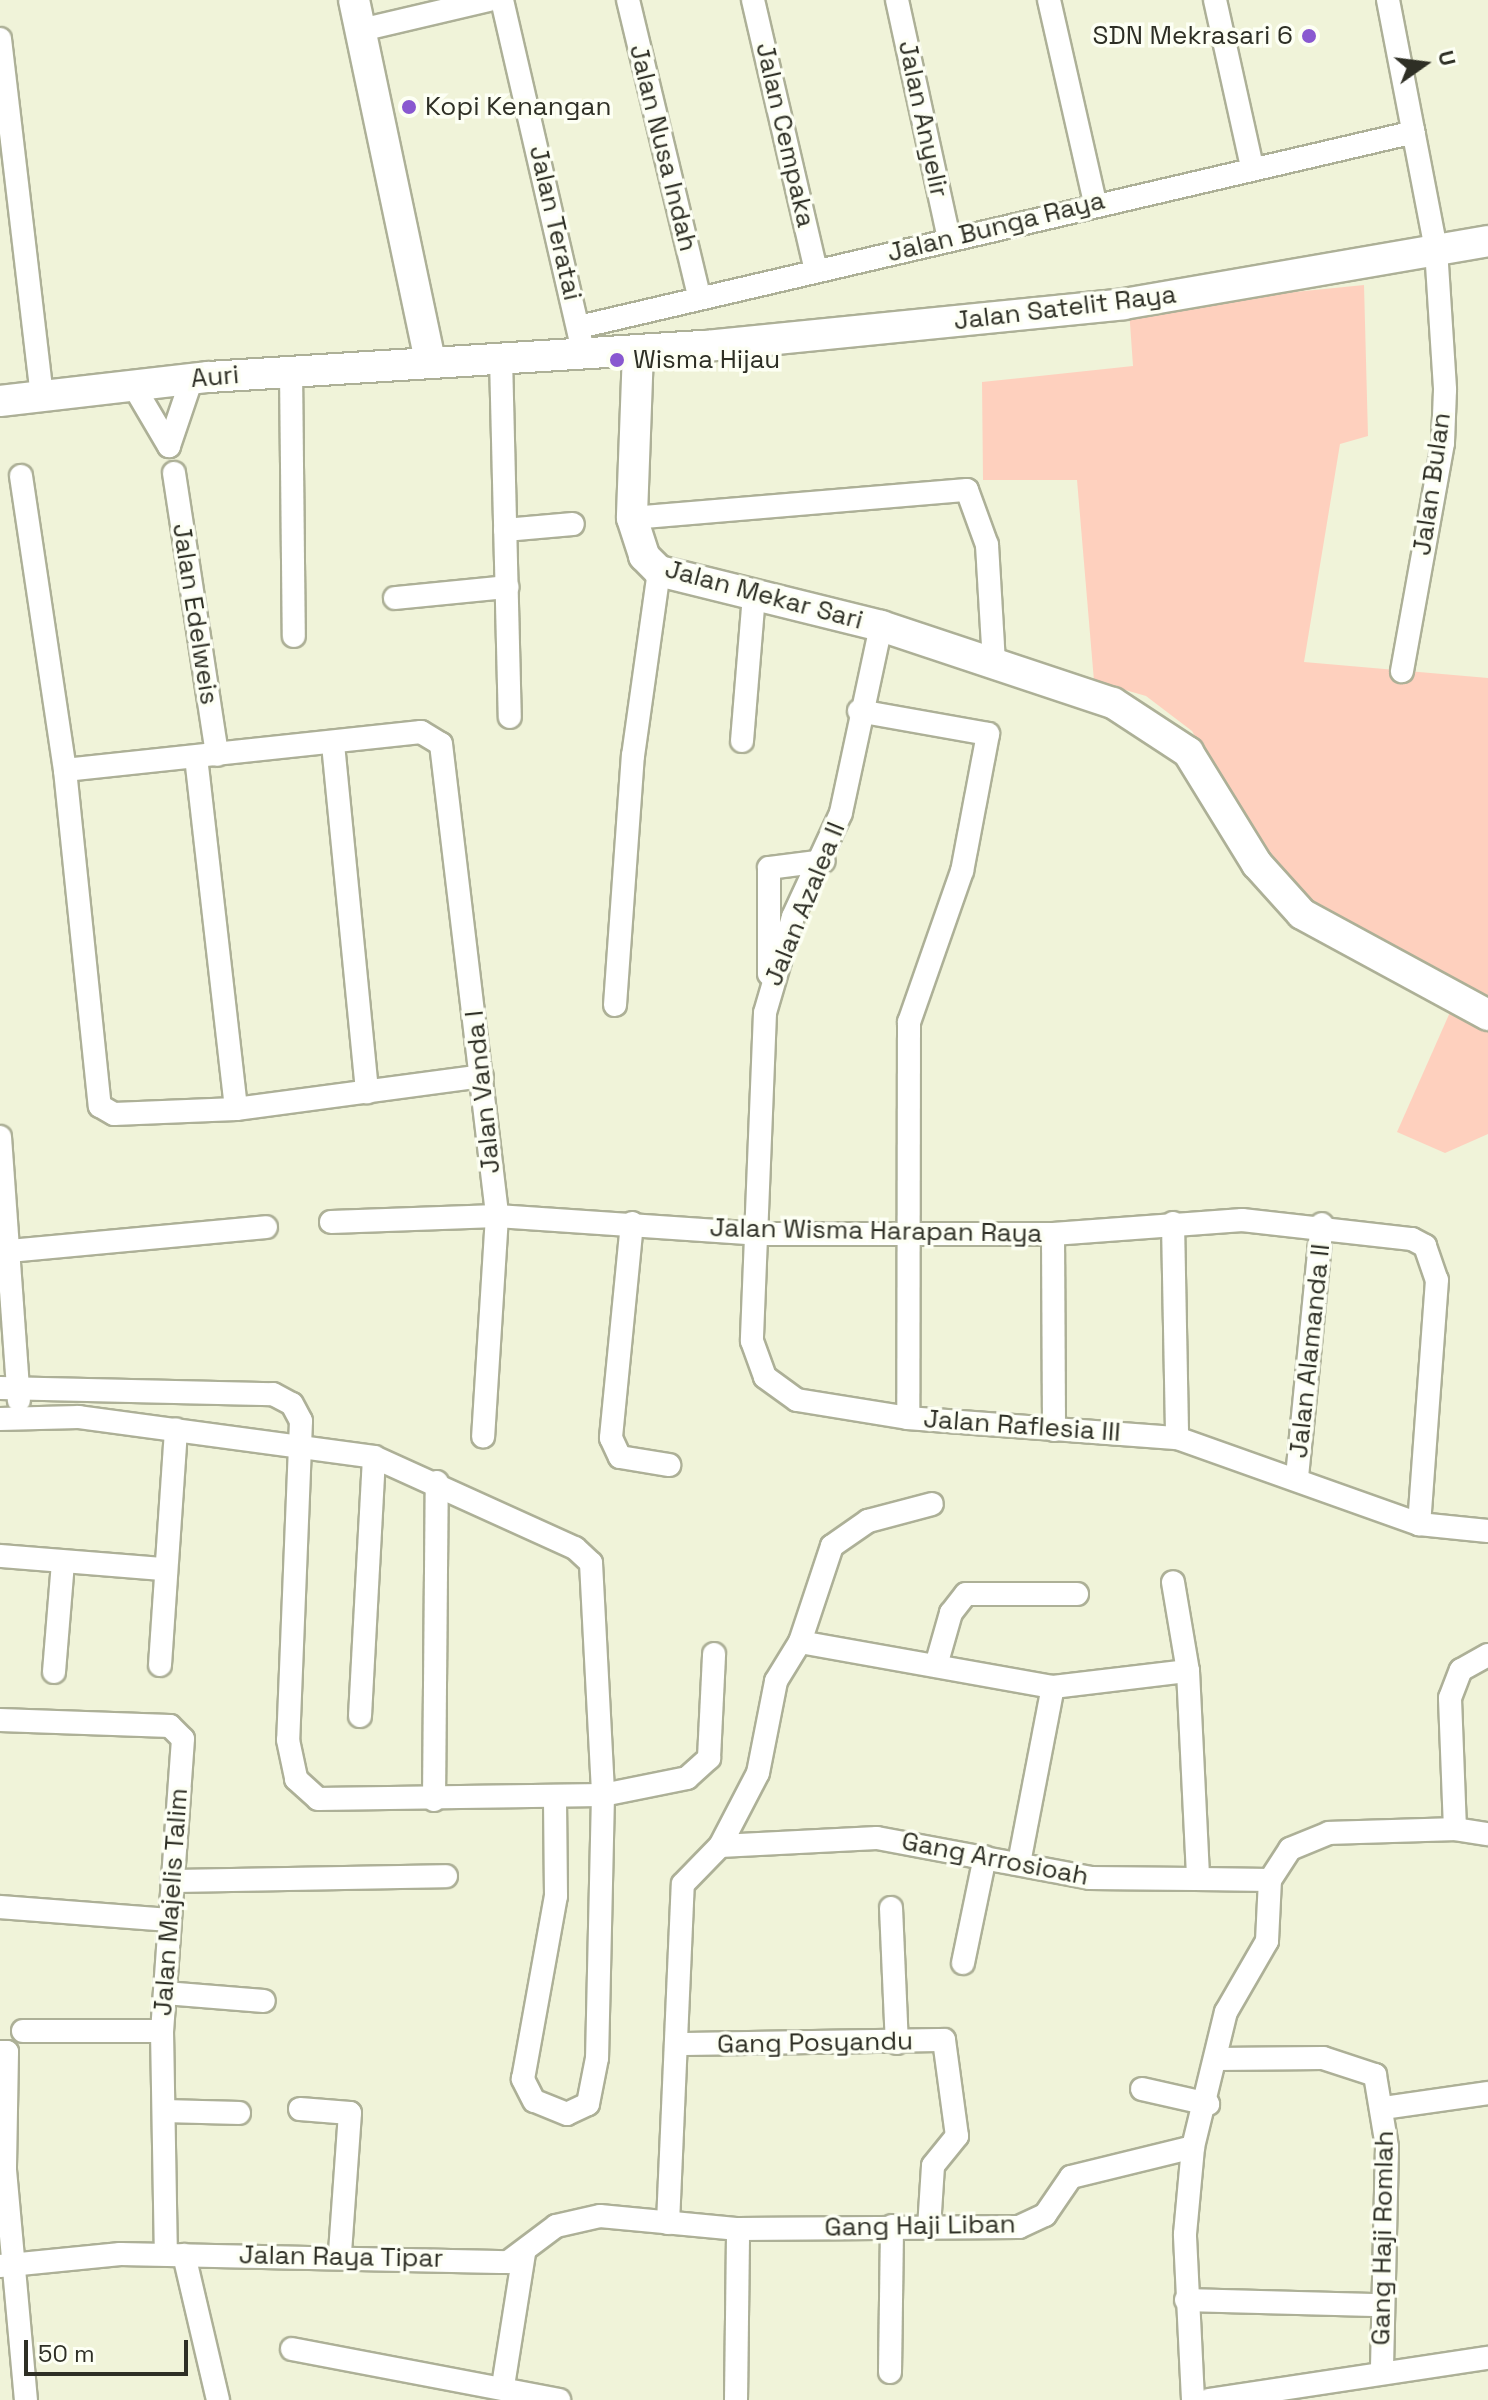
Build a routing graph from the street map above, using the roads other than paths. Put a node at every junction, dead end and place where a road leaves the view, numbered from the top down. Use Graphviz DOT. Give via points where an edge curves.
graph roads {
  1 [pos="354,0"];
  2 [pos="489,0"];
  3 [pos="502,0"];
  4 [pos="628,0"];
  5 [pos="753,0"];
  6 [pos="897,0"];
  7 [pos="1049,0"];
  8 [pos="1215,0"];
  9 [pos="1388,0"];
  10 [pos="361,30"];
  11 [pos="0,39"];
  12 [pos="1414,132"];
  13 [pos="1252,167"];
  14 [pos="1095,202"];
  15 [pos="949,239"];
  16 [pos="1488,241"];
  17 [pos="1436,249"];
  18 [pos="816,270"];
  19 [pos="699,296"];
  20 [pos="581,340"];
  21 [pos="638,351"];
  22 [pos="501,358"];
  23 [pos="430,362"];
  24 [pos="291,370"];
  25 [pos="192,378"];
  26 [pos="133,385"];
  27 [pos="42,396"];
  28 [pos="0,401"];
  29 [pos="174,473"];
  30 [pos="21,476"];
  31 [pos="632,518"];
  32 [pos="573,524"];
  33 [pos="505,530"];
  34 [pos="659,571"];
  35 [pos="507,587"];
  36 [pos="754,595"];
  37 [pos="395,598"];
  38 [pos="881,626"];
  39 [pos="294,636"];
  40 [pos="994,663"];
  41 [pos="1402,671"];
  42 [pos="859,711"];
  43 [pos="510,717"];
  44 [pos="742,741"];
  45 [pos="333,744"];
  46 [pos="207,756"];
  47 [pos="65,770"];
  48 [pos="824,861"];
  49 [pos="769,988"];
  50 [pos="615,1005"];
  51 [pos="1488,1015"];
  52 [pos="482,1076"];
  53 [pos="367,1092"];
  54 [pos="236,1109"];
  55 [pos="0,1137"];
  56 [pos="497,1216"];
  57 [pos="331,1222"];
  58 [pos="632,1223"];
  59 [pos="1173,1223"];
  60 [pos="1322,1224"];
  61 [pos="266,1227"];
  62 [pos="909,1233"];
  63 [pos="761,1234"];
  64 [pos="1053,1234"];
  65 [pos="9,1251"];
  66 [pos="9,1388"];
  67 [pos="9,1418"];
  68 [pos="908,1418"];
  69 [pos="176,1430"];
  70 [pos="1054,1430"];
  71 [pos="483,1437"];
  72 [pos="1177,1438"];
  73 [pos="299,1446"];
  74 [pos="374,1457"];
  75 [pos="669,1465"];
  76 [pos="1297,1477"];
  77 [pos="437,1482"];
  78 [pos="932,1504"];
  79 [pos="1419,1524"];
  80 [pos="1488,1531"];
  81 [pos="0,1556"];
  82 [pos="63,1562"];
  83 [pos="163,1569"];
  84 [pos="1173,1582"];
  85 [pos="1077,1594"];
  86 [pos="800,1642"];
  87 [pos="714,1654"];
  88 [pos="1488,1655"];
  89 [pos="937,1662"];
  90 [pos="160,1665"];
  91 [pos="1188,1671"];
  92 [pos="54,1672"];
  93 [pos="1053,1687"];
  94 [pos="360,1716"];
  95 [pos="0,1720"];
  96 [pos="603,1795"];
  97 [pos="555,1796"];
  98 [pos="434,1800"];
  99 [pos="1455,1829"];
  100 [pos="1488,1834"];
  101 [pos="720,1846"];
  102 [pos="985,1857"];
  103 [pos="1019,1863"];
  104 [pos="1198,1874"];
  105 [pos="446,1876"];
  106 [pos="1270,1880"];
  107 [pos="172,1881"];
  108 [pos="0,1907"];
  109 [pos="891,1908"];
  110 [pos="168,1920"];
  111 [pos="963,1963"];
  112 [pos="165,1993"];
  113 [pos="264,2001"];
  114 [pos="23,2031"];
  115 [pos="162,2031"];
  116 [pos="897,2043"];
  117 [pos="680,2044"];
  118 [pos="0,2052"];
  119 [pos="1216,2059"];
  120 [pos="1142,2089"];
  121 [pos="1487,2100"];
  122 [pos="1208,2104"];
  123 [pos="1383,2108"];
  124 [pos="300,2109"];
  125 [pos="165,2111"];
  126 [pos="239,2113"];
  127 [pos="1193,2147"];
  128 [pos="668,2223"];
  129 [pos="892,2226"];
  130 [pos="929,2228"];
  131 [pos="738,2229"];
  132 [pos="524,2253"];
  133 [pos="175,2254"];
  134 [pos="340,2254"];
  135 [pos="7,2265"];
  136 [pos="1186,2300"];
  137 [pos="1381,2305"];
  138 [pos="292,2349"];
  139 [pos="1488,2358"];
  140 [pos="890,2372"];
  141 [pos="1382,2372"];
  142 [pos="503,2386"];
  143 [pos="26,2400"];
  144 [pos="218,2400"];
  145 [pos="559,2400"];
  146 [pos="736,2400"];
  147 [pos="1193,2400"];
  148 [pos="1209,2400"];
  1 -- 10 [label="street"];
  2 -- 10 [label="street"];
  3 -- 20 [label="street, Jalan Teratai"];
  4 -- 19 [label="street, Jalan Nusa Indah"];
  5 -- 18 [label="street, Jalan Cempaka"];
  6 -- 15 [label="street, Jalan Anyelir"];
  7 -- 14 [label="street"];
  8 -- 13 [label="street"];
  9 -- 12 [label="street, Jalan Bulan"];
  10 -- 23 [label="street"];
  11 -- 27 [label="street"];
  12 -- 13 [label="street, Jalan Bunga Raya"];
  12 -- 17 [label="street, Jalan Bulan"];
  13 -- 14 [label="street, Jalan Bunga Raya"];
  14 -- 15 [label="street, Jalan Bunga Raya"];
  15 -- 18 [label="street, Jalan Bunga Raya"];
  16 -- 17 [label="street, Jalan Satelit Raya"];
  17 -- 21 [label="street, Jalan Satelit Raya" via="1124,304"];
  17 -- 41 [label="street, Jalan Bulan" via="1443,443"];
  18 -- 19 [label="street, Jalan Bunga Raya"];
  19 -- 20 [label="street, Jalan Bunga Raya"];
  20 -- 21 [label="street"];
  20 -- 22 [label="street"];
  21 -- 31 [label="street, Jalan Mekar Sari"];
  22 -- 23 [label="street"];
  22 -- 33 [label="street"];
  23 -- 24 [label="street, Auri"];
  24 -- 25 [label="street, Auri"];
  24 -- 39 [label="street"];
  25 -- 26 [label="street, Auri"];
  25 -- 26 [label="street" via="169,446"];
  26 -- 27 [label="street, Auri"];
  27 -- 28 [label="street, Auri"];
  29 -- 46 [label="street, Jalan Edelweis"];
  30 -- 47 [label="street"];
  31 -- 34 [label="street, Jalan Mekar Sari" via="644,556"];
  31 -- 40 [label="street" via="967,490 987,545"];
  32 -- 33 [label="street"];
  33 -- 35 [label="street"];
  34 -- 36 [label="street, Jalan Mekar Sari"];
  34 -- 50 [label="street" via="633,756"];
  35 -- 37 [label="street"];
  35 -- 43 [label="street"];
  36 -- 38 [label="street, Jalan Mekar Sari"];
  36 -- 44 [label="street"];
  38 -- 40 [label="street, Jalan Mekar Sari"];
  38 -- 42 [label="street, Jalan Azalea II"];
  40 -- 51 [label="street, Jalan Mekar Sari" via="1113,703 1174,739 1211,783 1257,864 1302,914"];
  42 -- 48 [label="street, Jalan Azalea II" via="841,813"];
  42 -- 62 [label="street" via="988,734 962,871 909,1022"];
  45 -- 46 [label="street"];
  45 -- 52 [label="street, Jalan Vanda I" via="427,732 443,749"];
  45 -- 53 [label="street"];
  46 -- 47 [label="street"];
  46 -- 54 [label="street, Jalan Edelweis"];
  47 -- 54 [label="street" via="100,1106 114,1114"];
  48 -- 49 [label="street, Jalan Azalea II" via="793,917"];
  48 -- 49 [label="street" via="769,868"];
  49 -- 63 [label="street, Jalan Azalea II"];
  52 -- 53 [label="street"];
  52 -- 56 [label="street, Jalan Vanda I"];
  53 -- 54 [label="street"];
  55 -- 65 [label="street"];
  56 -- 57 [label="street, Jalan Wisma Harapan Raya"];
  56 -- 58 [label="street, Jalan Wisma Harapan Raya"];
  56 -- 71 [label="street, Jalan Vanda I"];
  58 -- 63 [label="street, Jalan Wisma Harapan Raya"];
  58 -- 75 [label="street" via="611,1438 620,1457"];
  59 -- 60 [label="street, Jalan Wisma Harapan Raya"];
  59 -- 64 [label="street, Jalan Wisma Harapan Raya"];
  59 -- 72 [label="street"];
  60 -- 76 [label="street, Jalan Alamanda II"];
  60 -- 79 [label="street, Jalan Wisma Harapan Raya" via="1420,1242 1437,1280"];
  61 -- 65 [label="street"];
  62 -- 63 [label="street, Jalan Wisma Harapan Raya"];
  62 -- 64 [label="street, Jalan Wisma Harapan Raya"];
  62 -- 68 [label="street"];
  63 -- 68 [label="street, Jalan Raflesia III" via="752,1341 765,1377 797,1400"];
  64 -- 70 [label="street"];
  65 -- 66 [label="street"];
  66 -- 67 [label="street"];
  66 -- 73 [label="street" via="273,1394 297,1410"];
  67 -- 69 [label="street"];
  68 -- 70 [label="street, Jalan Raflesia III"];
  69 -- 73 [label="street"];
  69 -- 83 [label="street"];
  70 -- 72 [label="street, Jalan Raflesia III"];
  72 -- 76 [label="street, Jalan Raflesia III"];
  73 -- 74 [label="street"];
  73 -- 98 [label="street" via="287,1701 296,1779 318,1799"];
  74 -- 77 [label="street"];
  74 -- 94 [label="street"];
  76 -- 79 [label="street, Jalan Raflesia III"];
  77 -- 96 [label="street" via="575,1548 591,1563"];
  77 -- 98 [label="street"];
  78 -- 86 [label="street" via="868,1521 832,1546"];
  79 -- 80 [label="street, Jalan Raflesia III"];
  81 -- 82 [label="street"];
  82 -- 83 [label="street"];
  82 -- 92 [label="street"];
  83 -- 90 [label="street"];
  84 -- 91 [label="street"];
  85 -- 89 [label="street" via="966,1594 951,1613"];
  86 -- 89 [label="street"];
  86 -- 101 [label="street" via="776,1681 758,1773"];
  87 -- 96 [label="street" via="709,1758 701,1771"];
  88 -- 99 [label="street" via="1461,1670 1450,1698"];
  89 -- 93 [label="street"];
  91 -- 93 [label="street"];
  91 -- 104 [label="street"];
  93 -- 103 [label="street"];
  95 -- 107 [label="street, Jalan Majelis Talim" via="177,1730 183,1744"];
  96 -- 97 [label="street"];
  96 -- 97 [label="street" via="596,2079 588,2104 567,2114 534,2101 523,2079 556,1896"];
  97 -- 98 [label="street"];
  99 -- 100 [label="street"];
  99 -- 106 [label="street" via="1329,1833 1290,1849"];
  101 -- 102 [label="street, Gang Arrosioah" via="877,1838"];
  101 -- 117 [label="street" via="690,1873 679,1897"];
  102 -- 103 [label="street, Gang Arrosioah"];
  102 -- 111 [label="street"];
  103 -- 104 [label="street, Gang Arrosioah" via="1090,1878"];
  104 -- 106 [label="street, Gang Arrosioah"];
  105 -- 107 [label="street"];
  106 -- 119 [label="street" via="1267,1941 1226,2012"];
  107 -- 110 [label="street, Jalan Majelis Talim"];
  108 -- 110 [label="street"];
  109 -- 116 [label="street"];
  110 -- 112 [label="street, Jalan Majelis Talim"];
  112 -- 113 [label="street"];
  112 -- 115 [label="street, Jalan Majelis Talim"];
  114 -- 115 [label="street"];
  115 -- 125 [label="street, Jalan Majelis Talim"];
  116 -- 117 [label="street, Gang Posyandu"];
  116 -- 130 [label="street, Gang Posyandu" via="944,2040 946,2051 957,2136 933,2166"];
  117 -- 128 [label="street"];
  118 -- 135 [label="street" via="7,2052"];
  119 -- 122 [label="street"];
  119 -- 123 [label="street, Gang Haji Romlah" via="1323,2058 1360,2066 1375,2075"];
  120 -- 122 [label="street"];
  121 -- 123 [label="street"];
  122 -- 127 [label="street"];
  123 -- 137 [label="street, Gang Haji Romlah"];
  124 -- 134 [label="street" via="350,2113"];
  125 -- 126 [label="street"];
  125 -- 133 [label="street, Jalan Majelis Talim"];
  127 -- 130 [label="street, Gang Haji Liban" via="1071,2177 1034,2223"];
  127 -- 136 [label="street"];
  128 -- 131 [label="street, Gang Haji Liban"];
  128 -- 132 [label="street, Jalan Raya Tipar" via="581,2217 556,2226"];
  129 -- 130 [label="street, Gang Haji Liban"];
  129 -- 131 [label="street, Gang Haji Liban"];
  129 -- 140 [label="street"];
  131 -- 146 [label="street"];
  132 -- 134 [label="street, Jalan Raya Tipar" via="501,2262"];
  132 -- 142 [label="street"];
  133 -- 134 [label="street, Jalan Raya Tipar"];
  133 -- 135 [label="street, Jalan Raya Tipar"];
  133 -- 144 [label="street, Jalan Majelis Talim"];
  135 -- 143 [label="street"];
  136 -- 137 [label="street"];
  136 -- 147 [label="street"];
  137 -- 141 [label="street, Gang Haji Romlah"];
  138 -- 142 [label="street"];
  139 -- 141 [label="street"];
  141 -- 148 [label="street"];
  142 -- 145 [label="street"];
}
